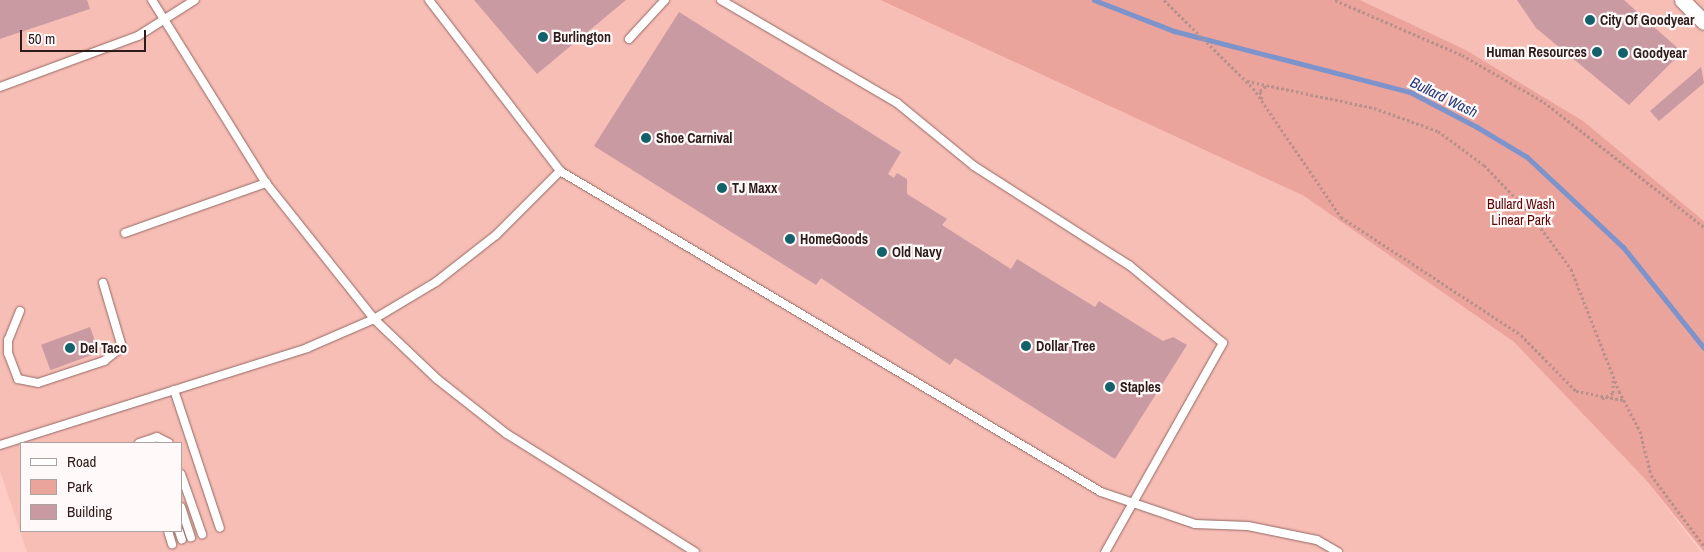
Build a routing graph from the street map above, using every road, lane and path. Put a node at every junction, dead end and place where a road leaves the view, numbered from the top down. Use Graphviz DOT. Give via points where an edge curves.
graph roads {
  1 [pos="152,0"];
  2 [pos="195,0"];
  3 [pos="429,0"];
  4 [pos="665,0"];
  5 [pos="720,0"];
  6 [pos="1164,0"];
  7 [pos="1335,0"];
  8 [pos="1682,0"];
  9 [pos="1703,20"];
  10 [pos="167,21"];
  11 [pos="629,39"];
  12 [pos="1247,81"];
  13 [pos="1266,85"];
  14 [pos="0,87"];
  15 [pos="1262,102"];
  16 [pos="560,171"];
  17 [pos="266,183"];
  18 [pos="1704,227"];
  19 [pos="125,232"];
  20 [pos="103,284"];
  21 [pos="20,311"];
  22 [pos="374,320"];
  23 [pos="1613,375"];
  24 [pos="174,390"];
  25 [pos="1601,399"];
  26 [pos="1624,400"];
  27 [pos="0,445"];
  28 [pos="182,477"];
  29 [pos="1132,506"];
  30 [pos="182,510"];
  31 [pos="220,528"];
  32 [pos="168,532"];
  33 [pos="179,532"];
  34 [pos="202,534"];
  35 [pos="191,537"];
  36 [pos="182,540"];
  37 [pos="172,544"];
  38 [pos="1704,546"];
  39 [pos="695,552"];
  40 [pos="1105,552"];
  41 [pos="1338,552"];
  1 -- 10 [label="lane"];
  2 -- 10 [label="lane"];
  3 -- 16 [label="lane"];
  4 -- 11 [label="lane"];
  5 -- 29 [label="lane" via="897,103 974,166 1129,265 1223,343"];
  6 -- 12 [label="path"];
  7 -- 18 [label="path" via="1454,51 1544,102"];
  8 -- 9 [label="street"];
  10 -- 14 [label="lane" via="98,54"];
  10 -- 17 [label="lane"];
  12 -- 13 [label="path"];
  12 -- 15 [label="path"];
  13 -- 15 [label="path" via="1260,91"];
  13 -- 23 [label="path" via="1374,108 1438,131 1484,165 1530,212 1571,269"];
  15 -- 25 [label="path" via="1341,217 1521,335 1576,391"];
  16 -- 22 [label="lane" via="496,234 436,282"];
  16 -- 29 [label="lane" via="1101,492"];
  17 -- 19 [label="lane"];
  17 -- 22 [label="lane"];
  20 -- 21 [label="lane" via="122,347 104,361 38,383 18,379 8,353 8,340"];
  22 -- 24 [label="lane" via="307,348"];
  22 -- 39 [label="lane" via="437,379 507,434"];
  23 -- 25 [label="path" via="1613,393"];
  23 -- 26 [label="path"];
  24 -- 27 [label="lane"];
  24 -- 31 [label="lane"];
  25 -- 26 [label="path"];
  26 -- 38 [label="path" via="1640,432 1651,475"];
  28 -- 34 [label="lane"];
  29 -- 40 [label="lane"];
  29 -- 41 [label="lane" via="1195,524 1248,526 1317,540"];
  30 -- 35 [label="lane"];
  32 -- 37 [label="lane"];
  33 -- 36 [label="lane"];
}
